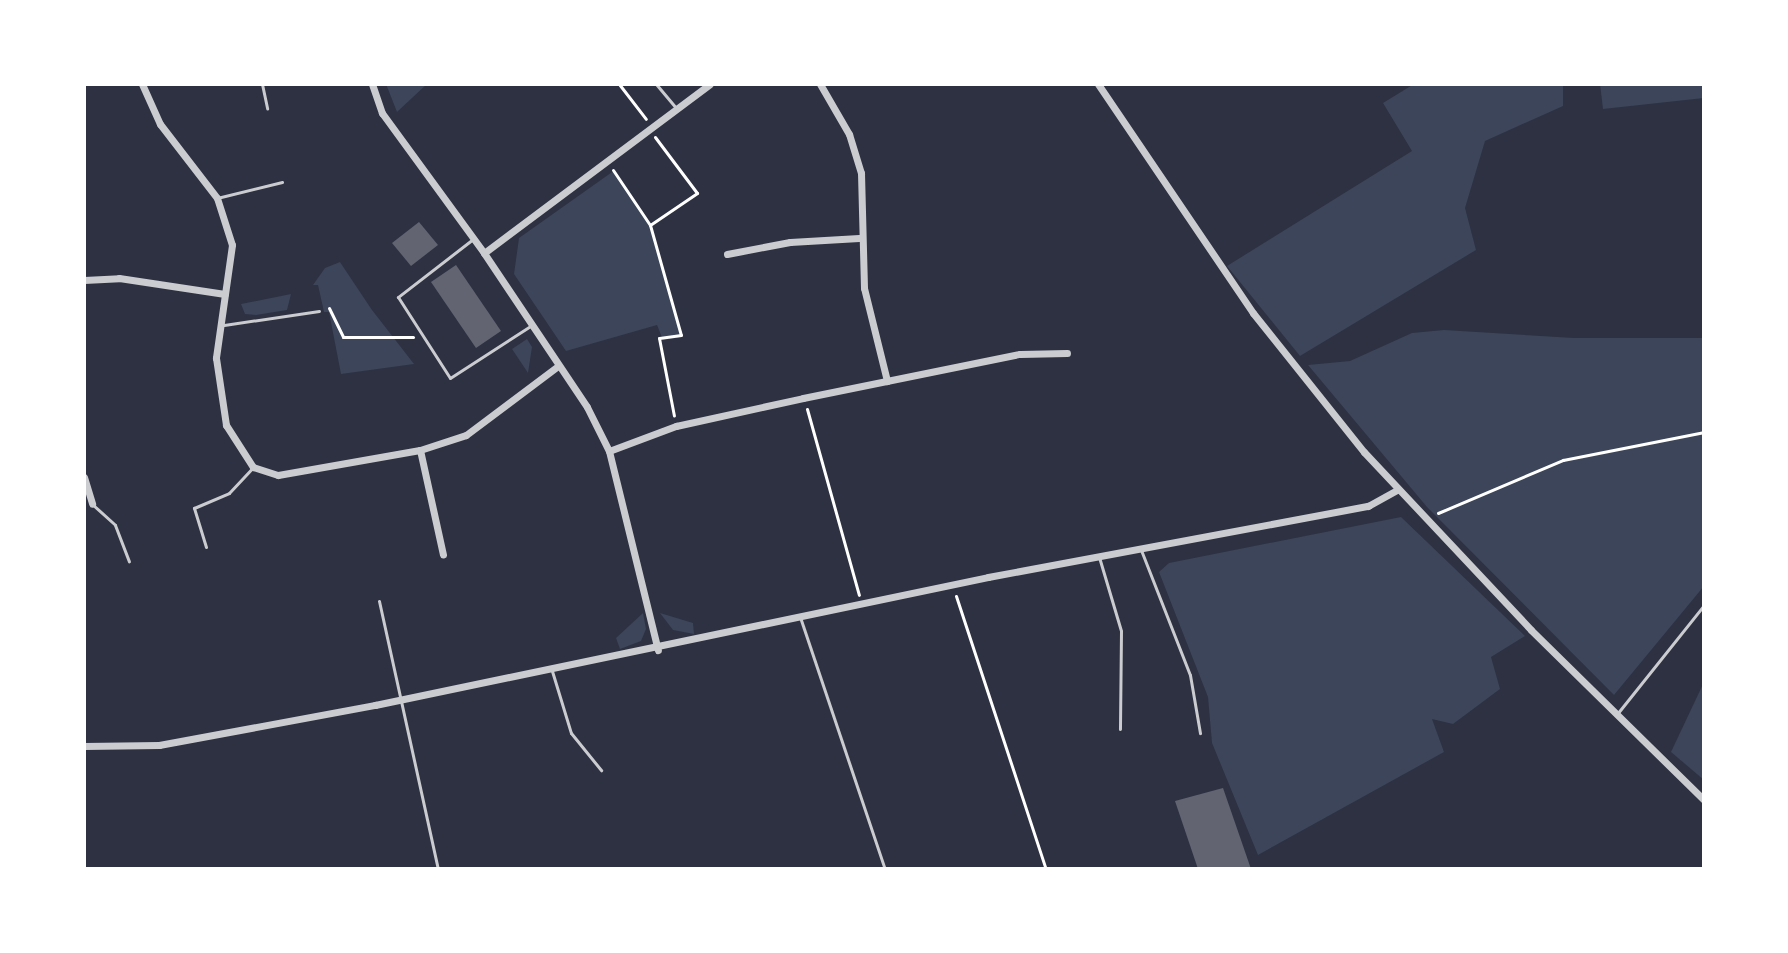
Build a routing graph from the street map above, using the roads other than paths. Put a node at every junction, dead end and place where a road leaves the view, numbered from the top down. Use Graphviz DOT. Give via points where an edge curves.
graph roads {
  1 [pos="142,84"];
  2 [pos="262,84"];
  3 [pos="372,84"];
  4 [pos="656,84"];
  5 [pos="710,84"];
  6 [pos="820,84"];
  7 [pos="1098,84"];
  8 [pos="267,108"];
  9 [pos="677,110"];
  10 [pos="282,182"];
  11 [pos="217,198"];
  12 [pos="474,238"];
  13 [pos="859,238"];
  14 [pos="484,253"];
  15 [pos="727,254"];
  16 [pos="84,280"];
  17 [pos="225,294"];
  18 [pos="319,311"];
  19 [pos="220,325"];
  20 [pos="532,325"];
  21 [pos="1067,353"];
  22 [pos="558,366"];
  23 [pos="887,381"];
  24 [pos="420,450"];
  25 [pos="609,451"];
  26 [pos="253,467"];
  27 [pos="84,477"];
  28 [pos="1397,490"];
  29 [pos="92,504"];
  30 [pos="206,547"];
  31 [pos="1141,550"];
  32 [pos="443,555"];
  33 [pos="1099,557"];
  34 [pos="129,561"];
  35 [pos="379,601"];
  36 [pos="1704,605"];
  37 [pos="800,617"];
  38 [pos="658,650"];
  39 [pos="552,671"];
  40 [pos="403,700"];
  41 [pos="1617,714"];
  42 [pos="1120,729"];
  43 [pos="1200,733"];
  44 [pos="84,746"];
  45 [pos="601,770"];
  46 [pos="1704,800"];
  47 [pos="438,869"];
  48 [pos="885,869"];
  1 -- 11 [label="street" via="160,124"];
  2 -- 8 [label="lane"];
  3 -- 12 [label="street" via="382,113"];
  4 -- 9 [label="lane"];
  5 -- 9 [label="street"];
  6 -- 13 [label="street" via="849,134 861,173"];
  7 -- 28 [label="street" via="1253,313"];
  9 -- 14 [label="street"];
  10 -- 11 [label="lane"];
  11 -- 17 [label="street" via="232,245"];
  12 -- 14 [label="street"];
  12 -- 20 [label="lane" via="398,297 450,378"];
  13 -- 15 [label="street" via="790,242"];
  13 -- 23 [label="street" via="864,288"];
  14 -- 20 [label="street"];
  16 -- 17 [label="street" via="119,278"];
  17 -- 19 [label="street"];
  18 -- 19 [label="lane"];
  19 -- 26 [label="street" via="216,358 226,425"];
  20 -- 22 [label="street"];
  21 -- 23 [label="street" via="1020,354"];
  22 -- 24 [label="street" via="466,435"];
  22 -- 25 [label="street"];
  23 -- 25 [label="street" via="676,426"];
  24 -- 26 [label="street" via="278,475"];
  24 -- 32 [label="street"];
  25 -- 38 [label="street"];
  26 -- 30 [label="lane" via="229,493 194,508"];
  27 -- 29 [label="street"];
  28 -- 31 [label="street" via="1368,506"];
  28 -- 41 [label="street"];
  29 -- 34 [label="lane" via="115,525"];
  31 -- 33 [label="street"];
  31 -- 43 [label="lane" via="1190,675"];
  33 -- 37 [label="street"];
  33 -- 42 [label="lane" via="1121,631"];
  35 -- 40 [label="lane"];
  36 -- 41 [label="lane"];
  37 -- 38 [label="street"];
  37 -- 48 [label="lane"];
  38 -- 39 [label="street"];
  39 -- 40 [label="street"];
  39 -- 45 [label="lane" via="571,733"];
  40 -- 44 [label="street" via="159,745"];
  40 -- 47 [label="lane"];
  41 -- 46 [label="street"];
}
